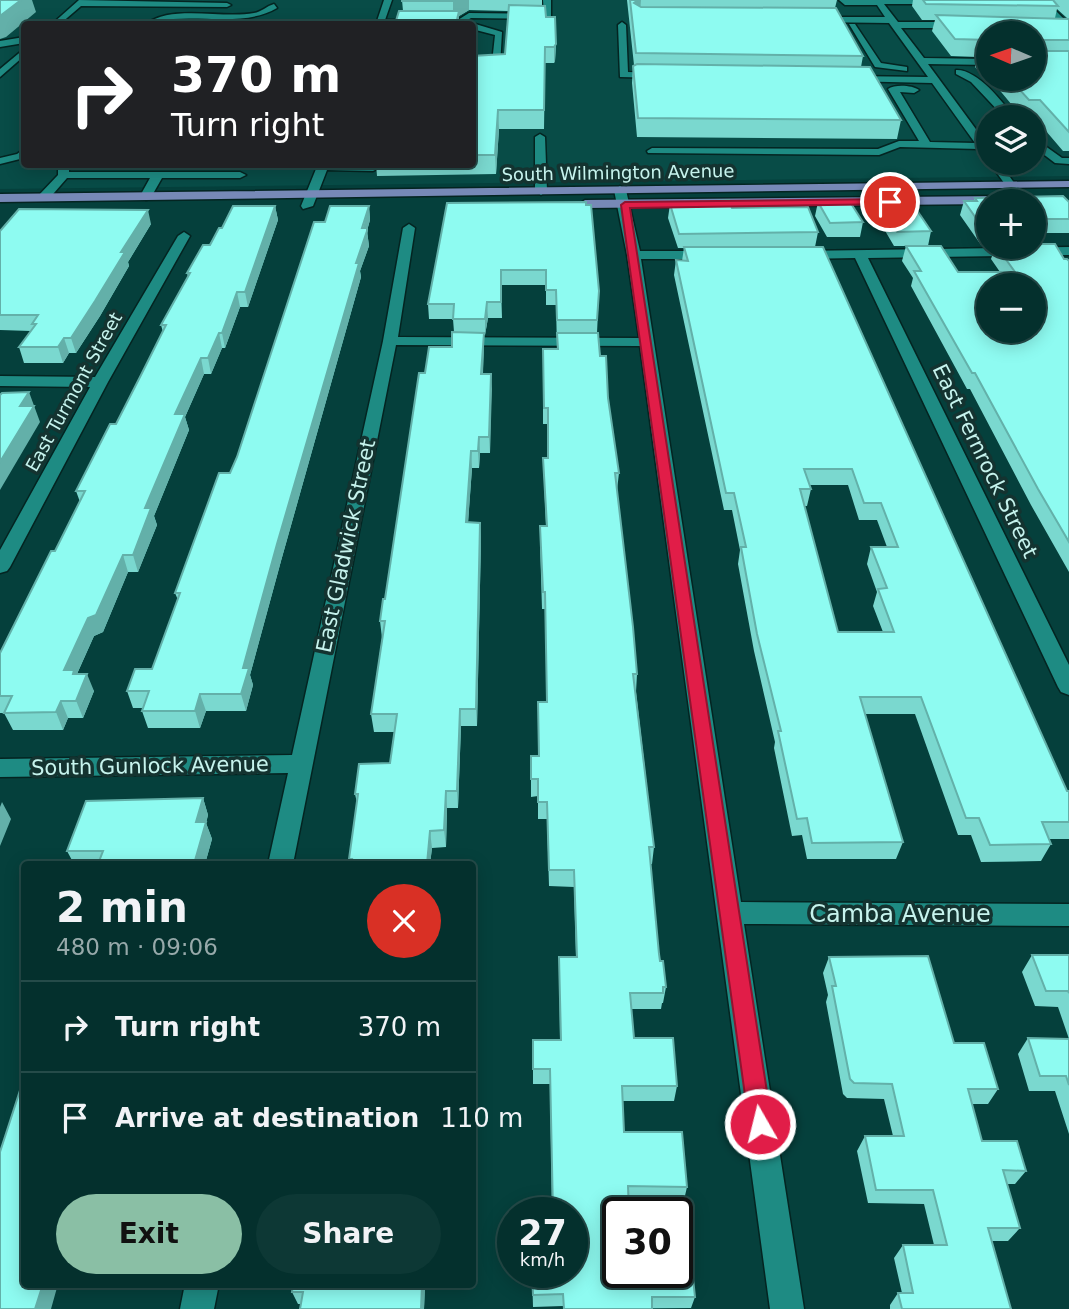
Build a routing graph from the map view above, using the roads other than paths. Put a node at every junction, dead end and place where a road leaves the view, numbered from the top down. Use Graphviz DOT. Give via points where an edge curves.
graph roads {
  1 [pos="388,0"];
  2 [pos="547,0"];
  3 [pos="844,0"];
  4 [pos="1041,0"];
  5 [pos="82,2"];
  6 [pos="956,2"];
  7 [pos="276,3"];
  8 [pos="233,4"];
  9 [pos="251,6"];
  10 [pos="830,12"];
  11 [pos="888,15"];
  12 [pos="811,20"];
  13 [pos="60,21"];
  14 [pos="159,21"];
  15 [pos="382,21"];
  16 [pos="463,21"];
  17 [pos="622,25"];
  18 [pos="971,25"];
  19 [pos="1049,26"];
  20 [pos="476,27"];
  21 [pos="1068,28"];
  22 [pos="21,40"];
  23 [pos="0,44"];
  24 [pos="21,56"];
  25 [pos="976,64"];
  26 [pos="476,67"];
  27 [pos="959,67"];
  28 [pos="896,69"];
  29 [pos="928,71"];
  30 [pos="0,74"];
  31 [pos="12,75"];
  32 [pos="677,76"];
  33 [pos="838,79"];
  34 [pos="882,79"];
  35 [pos="941,90"];
  36 [pos="998,105"];
  37 [pos="540,137"];
  38 [pos="976,139"];
  39 [pos="926,145"];
  40 [pos="976,150"];
  41 [pos="652,151"];
  42 [pos="1046,151"];
  43 [pos="21,156"];
  44 [pos="0,161"];
  45 [pos="1069,161"];
  46 [pos="322,168"];
  47 [pos="64,170"];
  48 [pos="158,175"];
  49 [pos="240,175"];
  50 [pos="1003,175"];
  51 [pos="1010,184"];
  52 [pos="1069,184"];
  53 [pos="1016,189"];
  54 [pos="541,191"];
  55 [pos="312,194"];
  56 [pos="146,196"];
  57 [pos="0,198"];
  58 [pos="43,198"];
  59 [pos="623,198"];
  60 [pos="976,200"];
  61 [pos="557,204"];
  62 [pos="571,204"];
  63 [pos="307,206"];
  64 [pos="0,211"];
  65 [pos="409,228"];
  66 [pos="184,236"];
  67 [pos="1069,251"];
  68 [pos="634,254"];
  69 [pos="727,255"];
  70 [pos="793,255"];
  71 [pos="859,255"];
  72 [pos="390,341"];
  73 [pos="647,342"];
  74 [pos="0,381"];
  75 [pos="100,382"];
  76 [pos="9,536"];
  77 [pos="0,567"];
  78 [pos="1069,687"];
  79 [pos="300,764"];
  80 [pos="0,768"];
  81 [pos="282,861"];
  82 [pos="730,913"];
  83 [pos="1069,915"];
  84 [pos="201,1288"];
  85 [pos="197,1309"];
  86 [pos="787,1309"];
  1 -- 15 [label="street"];
  2 -- 16 [label="street" via="548,17 470,11"];
  3 -- 11 [label="street"];
  4 -- 21 [label="street"];
  5 -- 8 [label="street"];
  5 -- 13 [label="street"];
  6 -- 11 [label="street"];
  7 -- 9 [label="street"];
  7 -- 14 [label="street" via="259,15"];
  10 -- 11 [label="street"];
  11 -- 12 [label="street"];
  11 -- 18 [label="street" via="927,33 932,25"];
  11 -- 28 [label="street" via="853,27 878,65"];
  11 -- 29 [label="street"];
  17 -- 32 [label="street" via="623,75"];
  19 -- 21 [label="street"];
  20 -- 26 [label="street" via="499,34 500,40 497,64"];
  22 -- 23 [label="street"];
  24 -- 30 [label="street"];
  25 -- 27 [label="street"];
  27 -- 29 [label="street"];
  27 -- 36 [label="street"];
  28 -- 29 [label="street"];
  28 -- 34 [label="street" via="880,72"];
  29 -- 34 [label="street"];
  29 -- 35 [label="street"];
  30 -- 31 [label="street"];
  33 -- 34 [label="street"];
  35 -- 38 [label="street"];
  35 -- 39 [label="street" via="893,89"];
  37 -- 54 [label="street"];
  39 -- 40 [label="street"];
  39 -- 41 [label="street" via="899,144 879,152"];
  42 -- 45 [label="street" via="1059,161"];
  43 -- 44 [label="street"];
  46 -- 55 [label="street"];
  47 -- 48 [label="street"];
  47 -- 58 [label="street"];
  48 -- 49 [label="street"];
  48 -- 56 [label="street"];
  50 -- 51 [label="street"];
  51 -- 52 [label="main road, South Wilmington Avenue"];
  51 -- 53 [label="street"];
  51 -- 59 [label="main road, South Wilmington Avenue"];
  54 -- 55 [label="main road, South Wilmington Avenue"];
  54 -- 59 [label="main road, South Wilmington Avenue"];
  55 -- 56 [label="main road, South Wilmington Avenue"];
  55 -- 63 [label="street"];
  56 -- 58 [label="main road, South Wilmington Avenue"];
  57 -- 58 [label="main road, South Wilmington Avenue"];
  59 -- 60 [label="main road, South Wilmington Avenue"];
  59 -- 62 [label="main road, South Wilmington Avenue"];
  59 -- 68 [label="street"];
  61 -- 63 [label="main road, South Wilmington Avenue"];
  63 -- 64 [label="main road, South Wilmington Avenue"];
  65 -- 72 [label="street, East Gladwick Street"];
  66 -- 75 [label="street, East Turmont Street"];
  67 -- 71 [label="street"];
  68 -- 69 [label="street"];
  68 -- 73 [label="street"];
  70 -- 71 [label="street"];
  71 -- 78 [label="street, East Fernrock Street"];
  72 -- 73 [label="street"];
  72 -- 79 [label="street, East Gladwick Street"];
  73 -- 82 [label="street"];
  74 -- 75 [label="street"];
  75 -- 76 [label="street, East Turmont Street"];
  76 -- 77 [label="street, East Turmont Street"];
  79 -- 80 [label="street, South Gunlock Avenue"];
  79 -- 81 [label="street, East Gladwick Street"];
  82 -- 83 [label="street, Camba Avenue"];
  82 -- 86 [label="street"];
  84 -- 85 [label="street"];
}
